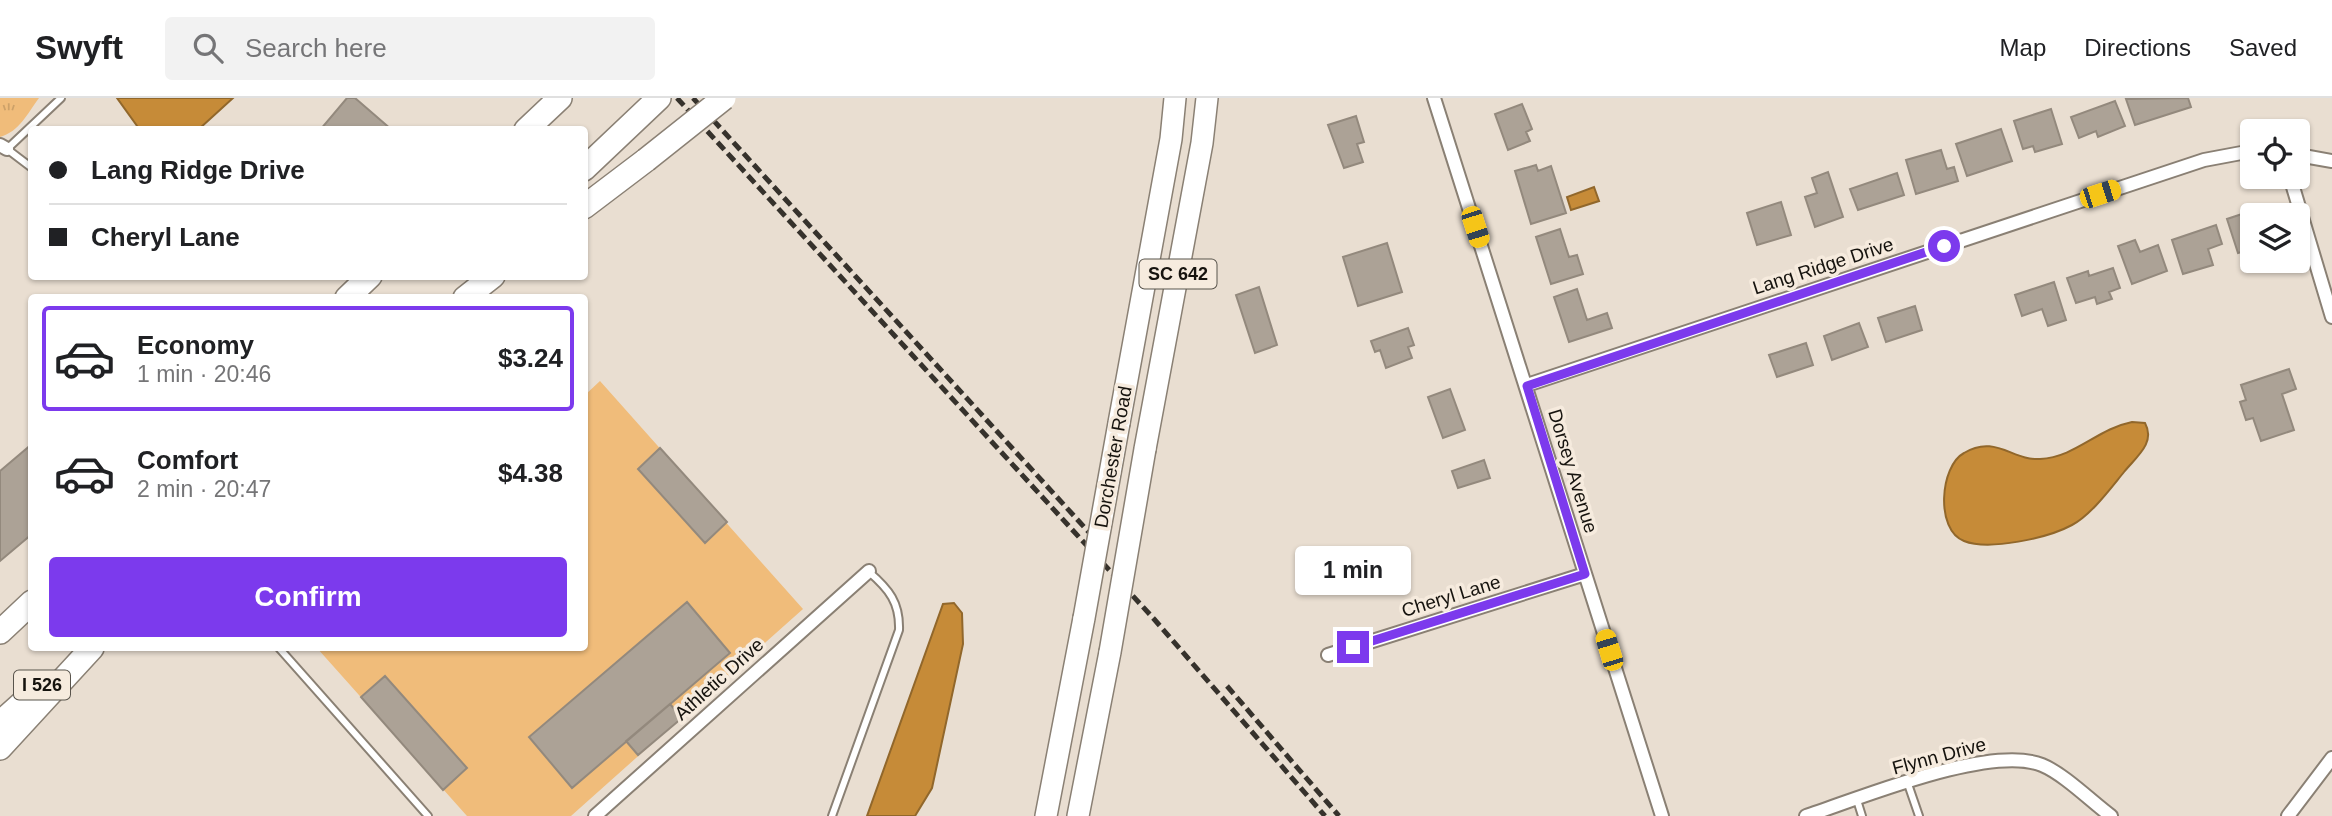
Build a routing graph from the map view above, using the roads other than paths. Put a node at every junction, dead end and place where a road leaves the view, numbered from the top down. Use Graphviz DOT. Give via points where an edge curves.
graph roads {
  1 [pos="61,98"];
  2 [pos="560,98"];
  3 [pos="659,98"];
  4 [pos="724,98"];
  5 [pos="1175,98"];
  6 [pos="1207,98"];
  7 [pos="1434,98"];
  8 [pos="530,126"];
  9 [pos="3,147"];
  10 [pos="2240,153"];
  11 [pos="2310,157"];
  12 [pos="2332,161"];
  13 [pos="28,165"];
  14 [pos="588,166"];
  15 [pos="2294,189"];
  16 [pos="588,204"];
  17 [pos="366,280"];
  18 [pos="471,280"];
  19 [pos="488,280"];
  20 [pos="352,294"];
  21 [pos="458,294"];
  22 [pos="470,294"];
  23 [pos="2332,317"];
  24 [pos="1527,386"];
  25 [pos="869,572"];
  26 [pos="1585,574"];
  27 [pos="28,592"];
  28 [pos="28,606"];
  29 [pos="0,615"];
  30 [pos="0,632"];
  31 [pos="82,651"];
  32 [pos="89,651"];
  33 [pos="282,651"];
  34 [pos="1328,655"];
  35 [pos="0,723"];
  36 [pos="0,748"];
  37 [pos="2332,758"];
  38 [pos="1908,784"];
  39 [pos="1857,800"];
  40 [pos="428,816"];
  41 [pos="595,816"];
  42 [pos="832,816"];
  43 [pos="1046,816"];
  44 [pos="1078,816"];
  45 [pos="1662,816"];
  46 [pos="1806,816"];
  47 [pos="1862,816"];
  48 [pos="1919,816"];
  49 [pos="2111,816"];
  50 [pos="2288,816"];
  1 -- 9 [label="lane"];
  2 -- 8 [label="highway"];
  3 -- 14 [label="highway"];
  4 -- 16 [label="highway, bridge"];
  5 -- 43 [label="main road, Dorchester Road / SC 642, bridge"];
  6 -- 44 [label="main road, Dorchester Road / SC 642, bridge"];
  7 -- 24 [label="street, Dorsey Avenue"];
  9 -- 13 [label="lane"];
  10 -- 24 [label="street, Lang Ridge Drive" via="2204,160"];
  11 -- 12 [label="street"];
  15 -- 23 [label="street"];
  17 -- 20 [label="highway"];
  18 -- 21 [label="highway"];
  19 -- 22 [label="highway"];
  24 -- 26 [label="street, Dorsey Avenue"];
  25 -- 41 [label="street, Athletic Drive"];
  25 -- 42 [label="lane" via="888,589 900,610 899,630"];
  26 -- 34 [label="street, Cheryl Lane"];
  26 -- 45 [label="street, Dorsey Avenue"];
  27 -- 29 [label="highway"];
  28 -- 30 [label="highway"];
  31 -- 35 [label="highway, I 526"];
  32 -- 36 [label="highway"];
  33 -- 40 [label="lane"];
  37 -- 50 [label="street"];
  38 -- 39 [label="street, Flynn Drive"];
  38 -- 48 [label="lane"];
  38 -- 49 [label="street, Flynn Drive" via="1973,763 2011,758 2043,766"];
  39 -- 46 [label="street, Flynn Drive"];
  39 -- 47 [label="lane"];
}
